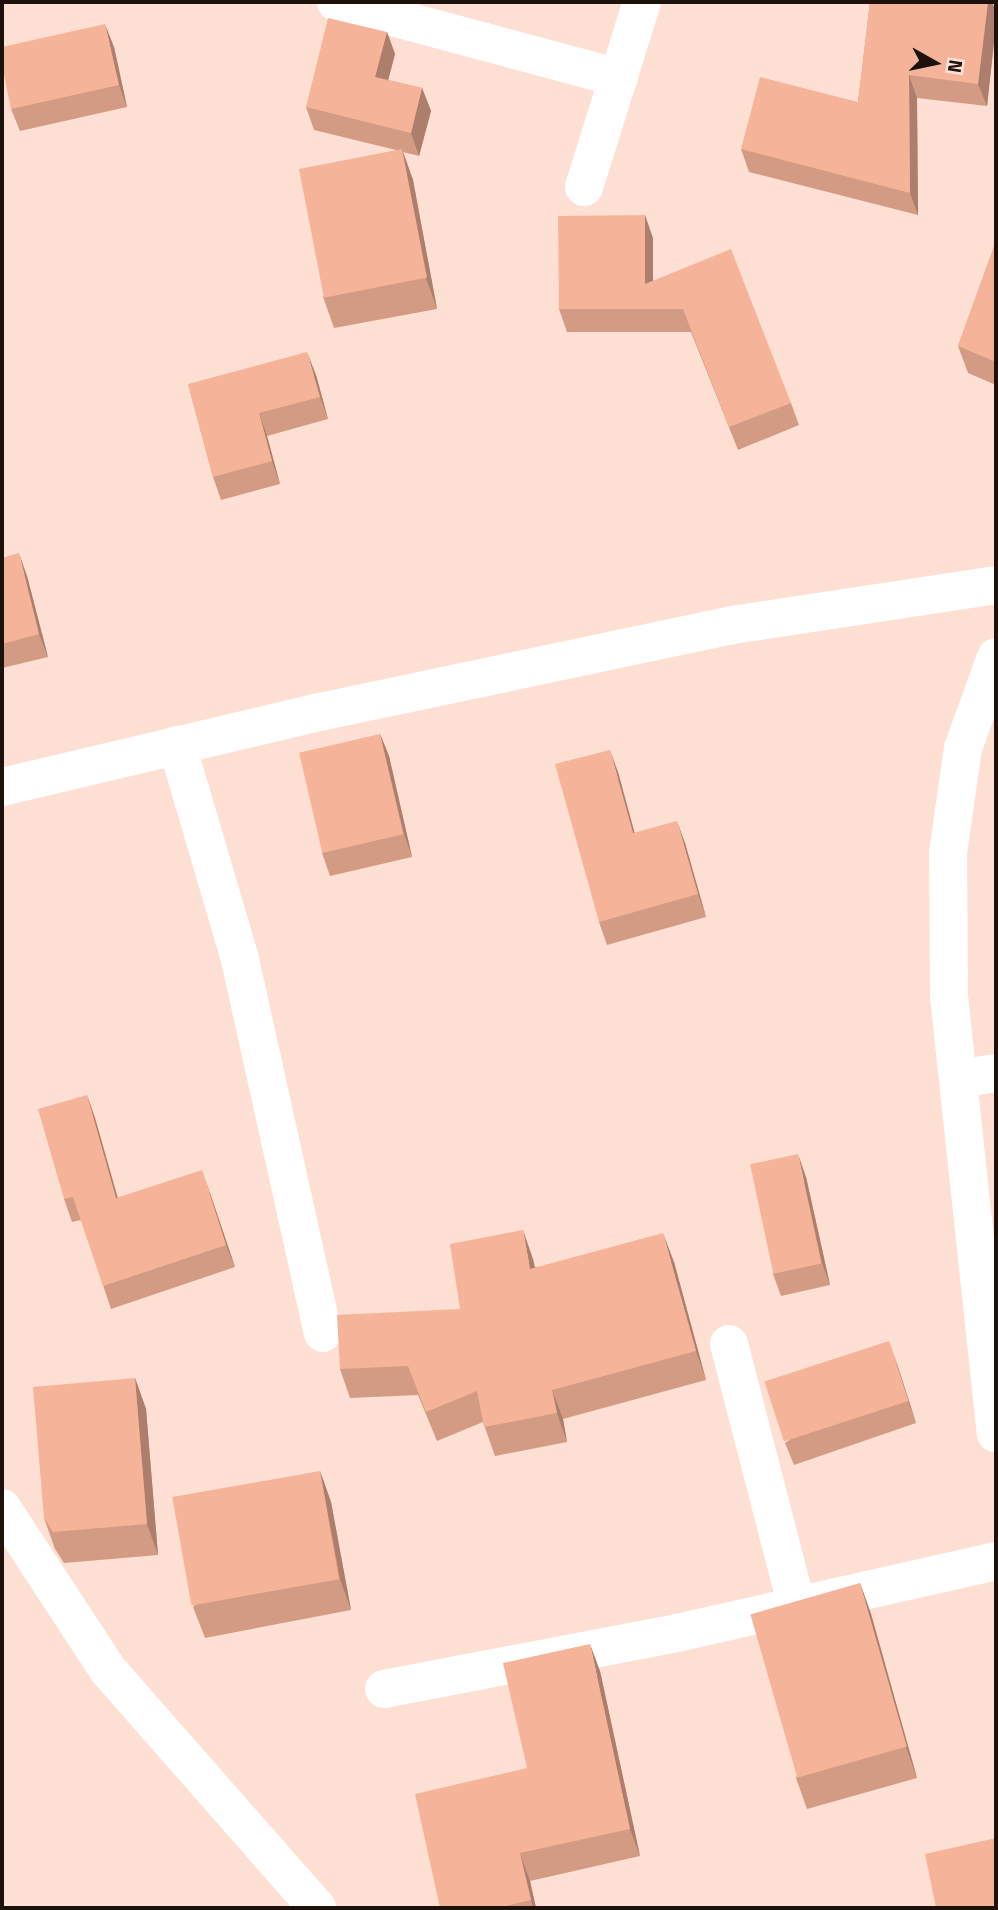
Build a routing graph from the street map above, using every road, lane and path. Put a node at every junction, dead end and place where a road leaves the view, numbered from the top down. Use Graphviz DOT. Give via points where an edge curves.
graph roads {
  1 [pos="337,2"];
  2 [pos="642,2"];
  3 [pos="620,78"];
  4 [pos="584,187"];
  5 [pos="996,585"];
  6 [pos="996,657"];
  7 [pos="177,745"];
  8 [pos="2,787"];
  9 [pos="996,1073"];
  10 [pos="958,1079"];
  11 [pos="323,1333"];
  12 [pos="990,1337"];
  13 [pos="729,1344"];
  14 [pos="996,1433"];
  15 [pos="2,1508"];
  16 [pos="996,1561"];
  17 [pos="797,1607"];
  18 [pos="384,1689"];
  19 [pos="317,1908"];
  1 -- 3 [label="street"];
  2 -- 3 [label="street"];
  3 -- 4 [label="street"];
  5 -- 7 [label="street" via="732,625"];
  6 -- 10 [label="street" via="963,748 948,853 949,996"];
  7 -- 8 [label="street"];
  7 -- 11 [label="street" via="240,955"];
  9 -- 10 [label="street"];
  10 -- 12 [label="street"];
  12 -- 14 [label="street"];
  13 -- 17 [label="street"];
  15 -- 19 [label="street" via="108,1670"];
  16 -- 17 [label="street"];
  17 -- 18 [label="street"];
}
